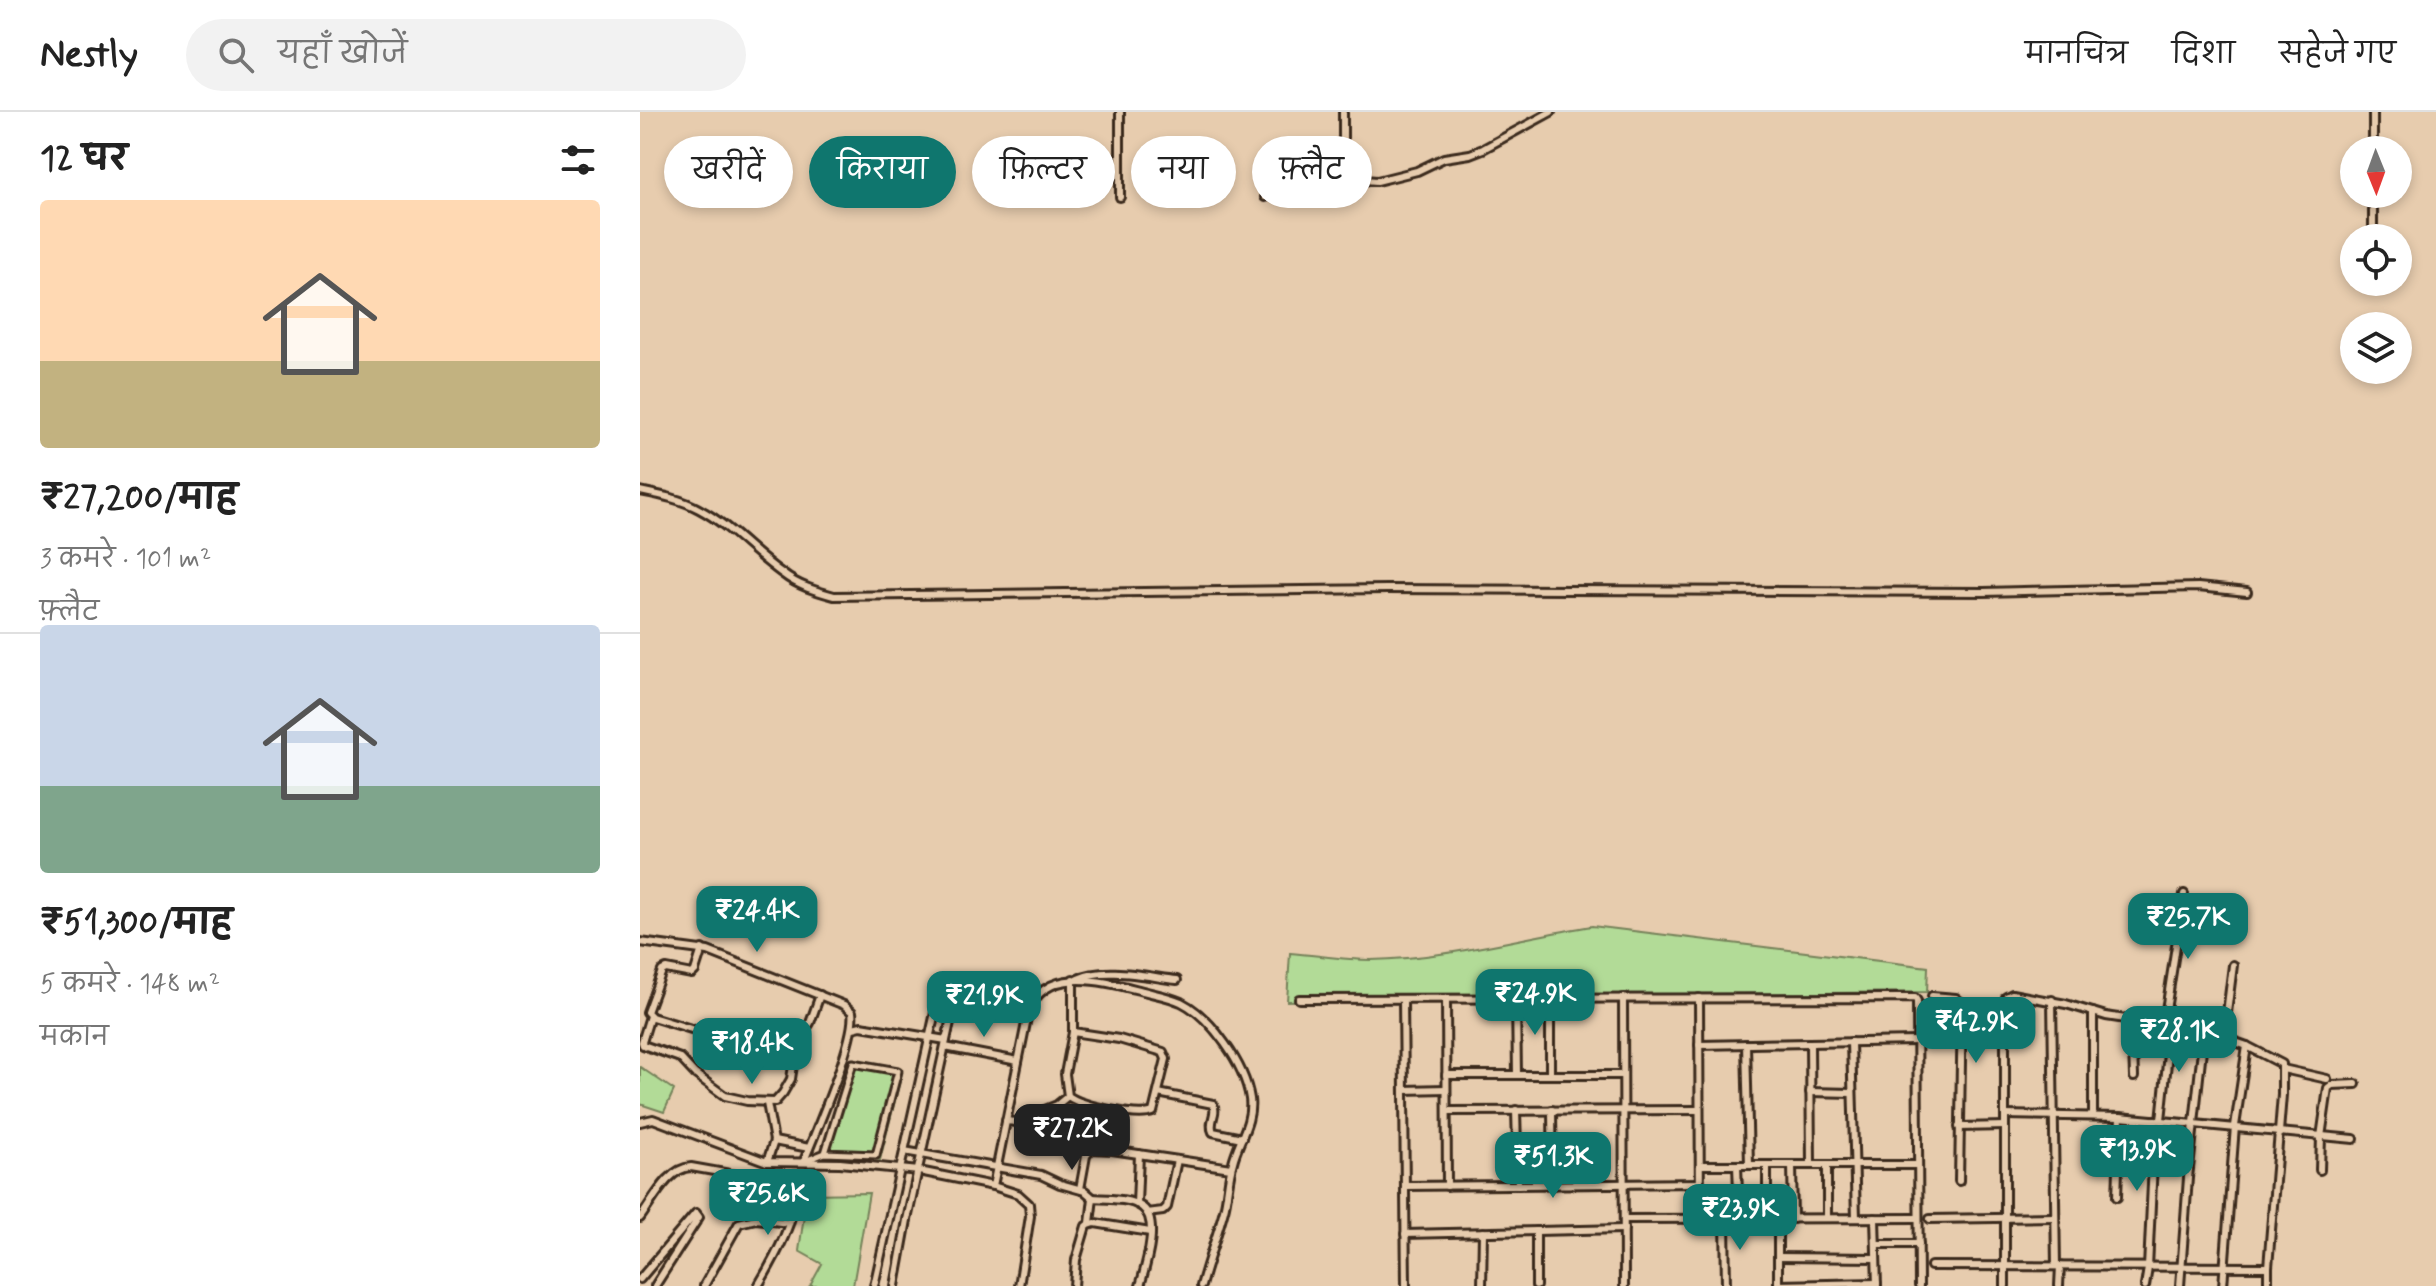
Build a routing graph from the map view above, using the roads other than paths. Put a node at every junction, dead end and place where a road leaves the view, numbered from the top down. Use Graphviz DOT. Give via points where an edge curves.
graph roads {
  1 [pos="1120,112"];
  2 [pos="1343,112"];
  3 [pos="1533,112"];
  4 [pos="1551,112"];
  5 [pos="2373,112"];
  6 [pos="1531,124"];
  7 [pos="1343,136"];
  8 [pos="2373,136"];
  9 [pos="1372,181"];
  10 [pos="1120,197"];
  11 [pos="640,491"];
  12 [pos="2247,592"];
  13 [pos="2184,894"];
  14 [pos="640,942"];
  15 [pos="702,949"];
  16 [pos="2233,965"];
  17 [pos="1075,979"];
  18 [pos="1177,980"];
  19 [pos="820,995"];
  20 [pos="1932,996"];
  21 [pos="1623,998"];
  22 [pos="1699,998"];
  23 [pos="1299,999"];
  24 [pos="1403,999"];
  25 [pos="1446,999"];
  26 [pos="1516,999"];
  27 [pos="1550,999"];
  28 [pos="2052,1000"];
  29 [pos="2093,1012"];
  30 [pos="650,1016"];
  31 [pos="2132,1018"];
  32 [pos="724,1024"];
  33 [pos="2167,1024"];
  34 [pos="853,1028"];
  35 [pos="2204,1031"];
  36 [pos="701,1032"];
  37 [pos="1073,1032"];
  38 [pos="929,1037"];
  39 [pos="2224,1037"];
  40 [pos="1917,1041"];
  41 [pos="1932,1041"];
  42 [pos="1851,1042"];
  43 [pos="1961,1042"];
  44 [pos="946,1043"];
  45 [pos="1810,1043"];
  46 [pos="641,1044"];
  47 [pos="1746,1044"];
  48 [pos="1699,1045"];
  49 [pos="2247,1046"];
  50 [pos="795,1051"];
  51 [pos="1018,1061"];
  52 [pos="2283,1069"];
  53 [pos="1446,1075"];
  54 [pos="1517,1075"];
  55 [pos="1550,1075"];
  56 [pos="1623,1075"];
  57 [pos="2134,1077"];
  58 [pos="2327,1079"];
  59 [pos="2356,1084"];
  60 [pos="1446,1089"];
  61 [pos="1404,1090"];
  62 [pos="1810,1092"];
  63 [pos="1158,1093"];
  64 [pos="1852,1093"];
  65 [pos="1068,1096"];
  66 [pos="767,1103"];
  67 [pos="1516,1110"];
  68 [pos="1552,1110"];
  69 [pos="1623,1110"];
  70 [pos="1699,1110"];
  71 [pos="1447,1111"];
  72 [pos="2005,1115"];
  73 [pos="2054,1115"];
  74 [pos="2093,1116"];
  75 [pos="2120,1117"];
  76 [pos="2158,1120"];
  77 [pos="1006,1121"];
  78 [pos="640,1122"];
  79 [pos="2194,1123"];
  80 [pos="2005,1126"];
  81 [pos="2235,1126"];
  82 [pos="1959,1127"];
  83 [pos="2279,1133"];
  84 [pos="2321,1137"];
  85 [pos="1242,1138"];
  86 [pos="2354,1139"];
  87 [pos="774,1141"];
  88 [pos="809,1148"];
  89 [pos="904,1151"];
  90 [pos="825,1153"];
  91 [pos="921,1154"];
  92 [pos="1139,1154"];
  93 [pos="1177,1160"];
  94 [pos="804,1161"];
  95 [pos="767,1162"];
  96 [pos="1700,1165"];
  97 [pos="1737,1165"];
  98 [pos="1749,1165"];
  99 [pos="1767,1165"];
  100 [pos="1792,1165"];
  101 [pos="1811,1165"];
  102 [pos="1827,1165"];
  103 [pos="1853,1165"];
  104 [pos="1917,1165"];
  105 [pos="997,1166"];
  106 [pos="1231,1168"];
  107 [pos="901,1170"];
  108 [pos="2320,1170"];
  109 [pos="919,1171"];
  110 [pos="1959,1181"];
  111 [pos="1700,1183"];
  112 [pos="1624,1184"];
  113 [pos="1518,1185"];
  114 [pos="1553,1185"];
  115 [pos="993,1186"];
  116 [pos="1405,1186"];
  117 [pos="1447,1186"];
  118 [pos="1080,1189"];
  119 [pos="2117,1197"];
  120 [pos="1093,1198"];
  121 [pos="1137,1204"];
  122 [pos="1147,1213"];
  123 [pos="2055,1217"];
  124 [pos="640,1218"];
  125 [pos="1827,1218"];
  126 [pos="1856,1218"];
  127 [pos="1875,1218"];
  128 [pos="1918,1218"];
  129 [pos="2005,1218"];
  130 [pos="1624,1219"];
  131 [pos="1700,1219"];
  132 [pos="1725,1219"];
  133 [pos="1739,1219"];
  134 [pos="1767,1219"];
  135 [pos="1778,1219"];
  136 [pos="1793,1219"];
  137 [pos="1930,1219"];
  138 [pos="789,1223"];
  139 [pos="1090,1223"];
  140 [pos="1624,1229"];
  141 [pos="1536,1231"];
  142 [pos="1150,1232"];
  143 [pos="1483,1232"];
  144 [pos="1405,1234"];
  145 [pos="1876,1244"];
  146 [pos="1919,1244"];
  147 [pos="1778,1257"];
  148 [pos="1876,1258"];
  149 [pos="1931,1266"];
  150 [pos="2005,1266"];
  151 [pos="2058,1266"];
  152 [pos="2180,1267"];
  153 [pos="2224,1267"];
  154 [pos="2268,1267"];
  155 [pos="2148,1268"];
  156 [pos="640,1279"];
  157 [pos="1778,1285"];
  158 [pos="1877,1285"];
  159 [pos="655,1286"];
  160 [pos="704,1286"];
  161 [pos="758,1286"];
  162 [pos="874,1286"];
  163 [pos="895,1286"];
  164 [pos="1019,1286"];
  165 [pos="1074,1286"];
  166 [pos="1140,1286"];
  167 [pos="1201,1286"];
  168 [pos="1406,1286"];
  169 [pos="1482,1286"];
  170 [pos="1536,1286"];
  171 [pos="1624,1286"];
  172 [pos="1726,1286"];
  173 [pos="1919,1286"];
  174 [pos="2005,1286"];
  175 [pos="2059,1286"];
  176 [pos="2145,1286"];
  177 [pos="2180,1286"];
  178 [pos="2223,1286"];
  179 [pos="2268,1286"];
  1 -- 10 [label="street"];
  2 -- 7 [label="street"];
  3 -- 6 [label="street"];
  4 -- 6 [label="street"];
  5 -- 8 [label="street"];
  6 -- 9 [label="street" via="1483,149"];
  11 -- 12 [label="street" via="699,509 783,575 834,596 1387,589 1984,592 2198,587"];
  13 -- 33 [label="street"];
  14 -- 15 [label="street"];
  15 -- 19 [label="street"];
  15 -- 30 [label="street" via="692,974 662,971"];
  16 -- 39 [label="street"];
  17 -- 18 [label="street" via="1104,972"];
  17 -- 37 [label="street"];
  17 -- 51 [label="street" via="1051,986 1033,1001"];
  17 -- 85 [label="street" via="1170,998 1200,1017 1227,1047 1245,1079 1251,1109"];
  19 -- 34 [label="street" via="852,1012"];
  19 -- 50 [label="street"];
  20 -- 43 [label="street" via="1961,1001"];
  21 -- 22 [label="street"];
  21 -- 27 [label="street"];
  21 -- 56 [label="street"];
  22 -- 40 [label="street" via="1911,997 1917,1001"];
  22 -- 48 [label="street"];
  23 -- 24 [label="street"];
  24 -- 25 [label="street"];
  24 -- 61 [label="street"];
  25 -- 26 [label="street"];
  25 -- 53 [label="street"];
  26 -- 27 [label="street"];
  26 -- 54 [label="street"];
  27 -- 55 [label="street"];
  28 -- 29 [label="street"];
  28 -- 72 [label="street" via="2006,997"];
  28 -- 73 [label="street"];
  29 -- 31 [label="street"];
  29 -- 74 [label="street"];
  30 -- 36 [label="street"];
  30 -- 46 [label="street"];
  31 -- 33 [label="street"];
  31 -- 57 [label="street"];
  32 -- 50 [label="street" via="753,1028"];
  33 -- 35 [label="street"];
  33 -- 76 [label="street"];
  34 -- 38 [label="street"];
  34 -- 88 [label="street"];
  35 -- 39 [label="street"];
  35 -- 79 [label="street"];
  37 -- 63 [label="street" via="1163,1052"];
  37 -- 65 [label="street" via="1065,1074"];
  38 -- 44 [label="street"];
  38 -- 44 [label="street" via="942,981 956,981"];
  38 -- 89 [label="street"];
  39 -- 49 [label="street"];
  40 -- 42 [label="street"];
  40 -- 104 [label="street"];
  41 -- 43 [label="street"];
  42 -- 45 [label="street"];
  42 -- 64 [label="street"];
  43 -- 82 [label="street"];
  44 -- 51 [label="street"];
  44 -- 91 [label="street"];
  45 -- 47 [label="street"];
  45 -- 62 [label="street"];
  46 -- 66 [label="street" via="680,1058 729,1097"];
  47 -- 48 [label="street"];
  47 -- 98 [label="street"];
  48 -- 70 [label="street"];
  49 -- 52 [label="street" via="2280,1062"];
  49 -- 81 [label="street"];
  50 -- 66 [label="street" via="788,1086 777,1101"];
  51 -- 77 [label="street"];
  52 -- 58 [label="street"];
  52 -- 83 [label="street"];
  53 -- 54 [label="street"];
  53 -- 60 [label="street"];
  54 -- 55 [label="street"];
  55 -- 56 [label="street"];
  56 -- 69 [label="street"];
  59 -- 84 [label="street" via="2330,1086"];
  60 -- 61 [label="street"];
  60 -- 71 [label="street"];
  61 -- 116 [label="street"];
  62 -- 64 [label="street"];
  62 -- 101 [label="street"];
  63 -- 65 [label="street" via="1153,1112 1144,1114"];
  63 -- 85 [label="street" via="1213,1104 1213,1132"];
  64 -- 103 [label="street"];
  65 -- 77 [label="street" via="1030,1121"];
  66 -- 87 [label="street"];
  67 -- 68 [label="street"];
  67 -- 71 [label="street"];
  67 -- 113 [label="street"];
  68 -- 69 [label="street"];
  68 -- 114 [label="street"];
  69 -- 70 [label="street"];
  69 -- 112 [label="street"];
  70 -- 96 [label="street"];
  71 -- 117 [label="street"];
  72 -- 73 [label="street"];
  72 -- 80 [label="street"];
  73 -- 74 [label="street"];
  73 -- 123 [label="street"];
  74 -- 75 [label="street"];
  75 -- 76 [label="street"];
  75 -- 119 [label="street"];
  76 -- 79 [label="street"];
  76 -- 155 [label="street"];
  77 -- 105 [label="street"];
  78 -- 95 [label="street" via="653,1119"];
  79 -- 81 [label="street"];
  79 -- 152 [label="street"];
  80 -- 82 [label="street"];
  80 -- 129 [label="street"];
  81 -- 83 [label="street"];
  81 -- 153 [label="street"];
  82 -- 110 [label="street"];
  83 -- 84 [label="street"];
  83 -- 154 [label="street"];
  84 -- 86 [label="street"];
  84 -- 108 [label="street"];
  85 -- 106 [label="street"];
  87 -- 88 [label="street"];
  87 -- 95 [label="street"];
  88 -- 94 [label="street"];
  89 -- 91 [label="street"];
  89 -- 107 [label="street"];
  90 -- 90 [label="street" via="876,1155 898,1071 853,1063"];
  90 -- 94 [label="street"];
  91 -- 105 [label="street"];
  91 -- 109 [label="street"];
  92 -- 93 [label="street"];
  92 -- 118 [label="street" via="1088,1151"];
  92 -- 121 [label="street"];
  93 -- 106 [label="street"];
  93 -- 122 [label="street" via="1167,1207"];
  94 -- 95 [label="street"];
  94 -- 107 [label="street"];
  96 -- 97 [label="street"];
  96 -- 111 [label="street"];
  97 -- 98 [label="street"];
  97 -- 133 [label="street"];
  98 -- 99 [label="street"];
  99 -- 100 [label="street"];
  99 -- 134 [label="street"];
  100 -- 101 [label="street"];
  100 -- 136 [label="street"];
  101 -- 102 [label="street"];
  102 -- 103 [label="street"];
  102 -- 125 [label="street"];
  103 -- 104 [label="street"];
  103 -- 126 [label="street"];
  104 -- 128 [label="street"];
  105 -- 115 [label="street"];
  105 -- 118 [label="street"];
  106 -- 167 [label="street"];
  107 -- 109 [label="street"];
  107 -- 162 [label="street"];
  109 -- 115 [label="street"];
  109 -- 163 [label="street"];
  111 -- 112 [label="street"];
  111 -- 131 [label="street"];
  112 -- 114 [label="street"];
  112 -- 130 [label="street"];
  113 -- 114 [label="street"];
  113 -- 117 [label="street"];
  115 -- 164 [label="street" via="1018,1194 1030,1208"];
  116 -- 117 [label="street"];
  116 -- 144 [label="street"];
  118 -- 120 [label="street"];
  120 -- 121 [label="street"];
  120 -- 139 [label="street"];
  121 -- 122 [label="street"];
  122 -- 142 [label="street"];
  123 -- 129 [label="street"];
  123 -- 151 [label="street"];
  124 -- 138 [label="street" via="676,1171 686,1167 793,1185"];
  125 -- 126 [label="street"];
  125 -- 136 [label="street"];
  126 -- 127 [label="street"];
  127 -- 128 [label="street"];
  127 -- 145 [label="street"];
  128 -- 146 [label="street"];
  129 -- 137 [label="street"];
  129 -- 150 [label="street"];
  130 -- 131 [label="street"];
  130 -- 140 [label="street"];
  131 -- 132 [label="street"];
  132 -- 133 [label="street"];
  132 -- 172 [label="street"];
  133 -- 134 [label="street"];
  134 -- 135 [label="street"];
  135 -- 136 [label="street"];
  135 -- 147 [label="street"];
  138 -- 160 [label="street" via="739,1223"];
  138 -- 161 [label="street"];
  139 -- 142 [label="street"];
  139 -- 165 [label="street" via="1078,1247"];
  140 -- 141 [label="street"];
  140 -- 171 [label="street"];
  141 -- 143 [label="street"];
  141 -- 170 [label="street"];
  142 -- 166 [label="street"];
  143 -- 144 [label="street"];
  143 -- 169 [label="street"];
  144 -- 168 [label="street"];
  145 -- 146 [label="street"];
  145 -- 148 [label="street"];
  146 -- 173 [label="street"];
  147 -- 148 [label="street"];
  147 -- 157 [label="street"];
  148 -- 158 [label="street"];
  149 -- 150 [label="street"];
  150 -- 151 [label="street"];
  150 -- 174 [label="street"];
  151 -- 155 [label="street"];
  151 -- 175 [label="street"];
  152 -- 153 [label="street"];
  152 -- 155 [label="street"];
  152 -- 177 [label="street"];
  153 -- 154 [label="street"];
  153 -- 178 [label="street"];
  154 -- 179 [label="street"];
  155 -- 176 [label="street"];
  156 -- 159 [label="street" via="698,1214"];
  157 -- 158 [label="street"];
}
